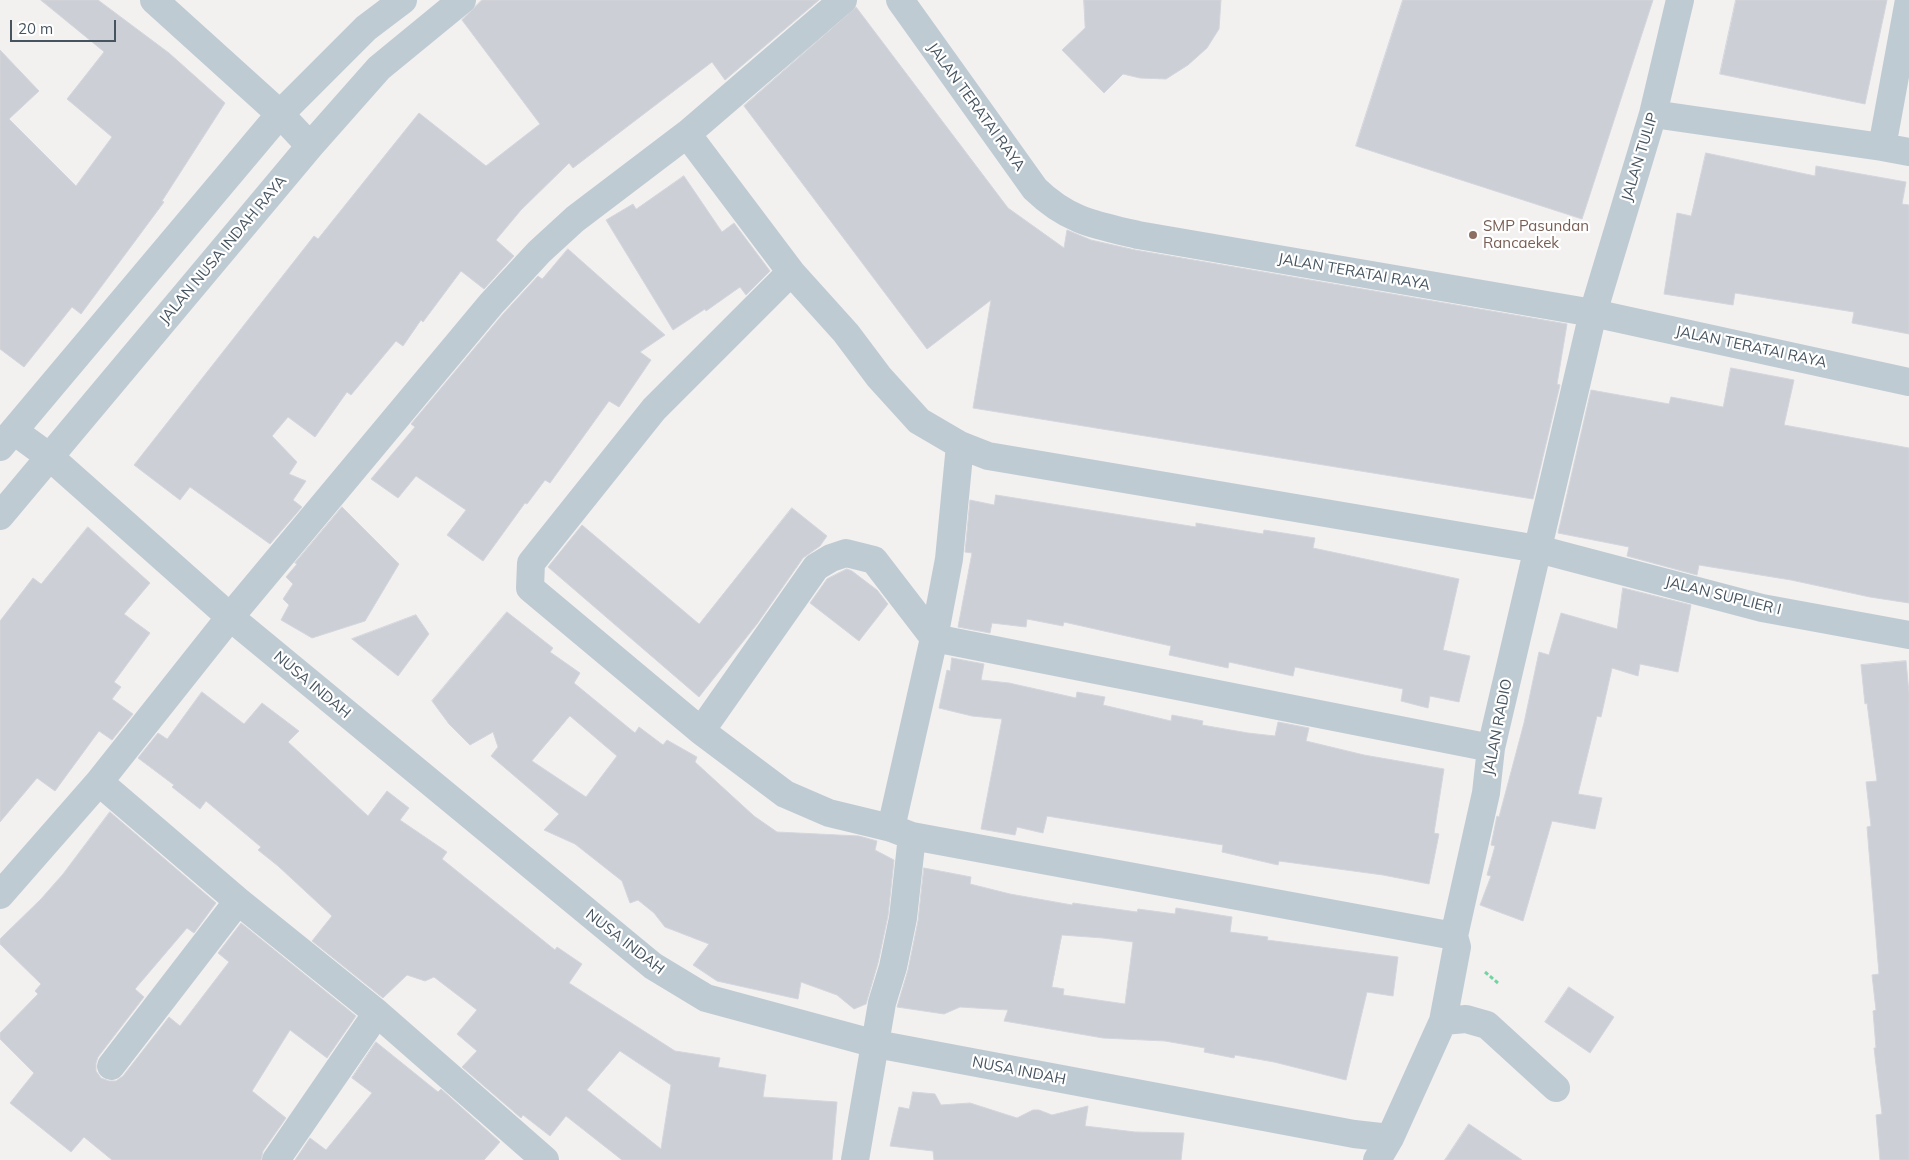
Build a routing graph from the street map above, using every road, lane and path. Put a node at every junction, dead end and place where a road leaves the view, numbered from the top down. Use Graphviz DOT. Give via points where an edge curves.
graph roads {
  1 [pos="154,0"];
  2 [pos="403,0"];
  3 [pos="462,0"];
  4 [pos="843,0"];
  5 [pos="900,0"];
  6 [pos="1680,0"];
  7 [pos="1909,0"];
  8 [pos="280,114"];
  9 [pos="1654,114"];
  10 [pos="687,134"];
  11 [pos="310,146"];
  12 [pos="1882,146"];
  13 [pos="1909,152"];
  14 [pos="791,272"];
  15 [pos="1592,312"];
  16 [pos="1909,382"];
  17 [pos="7,439"];
  18 [pos="960,445"];
  19 [pos="51,458"];
  20 [pos="0,516"];
  21 [pos="1538,549"];
  22 [pos="230,617"];
  23 [pos="1909,635"];
  24 [pos="934,638"];
  25 [pos="701,731"];
  26 [pos="1491,748"];
  27 [pos="99,782"];
  28 [pos="902,832"];
  29 [pos="0,895"];
  30 [pos="238,901"];
  31 [pos="1454,936"];
  32 [pos="377,1013"];
  33 [pos="1443,1021"];
  34 [pos="876,1044"];
  35 [pos="111,1066"];
  36 [pos="1556,1088"];
  37 [pos="1384,1149"];
  38 [pos="541,1159"];
  39 [pos="276,1160"];
  40 [pos="855,1160"];
  1 -- 8 [label="street"];
  2 -- 8 [label="street" via="366,28"];
  3 -- 11 [label="street, JALAN NUSA INDAH RAYA" via="379,68"];
  4 -- 10 [label="street"];
  5 -- 15 [label="street, JALAN TERATAI RAYA" via="1035,190 1085,223 1138,235"];
  6 -- 9 [label="street, JALAN TULIP"];
  7 -- 12 [label="street"];
  8 -- 11 [label="street"];
  8 -- 17 [label="street"];
  9 -- 12 [label="street"];
  9 -- 15 [label="street, JALAN TULIP"];
  10 -- 14 [label="street, JALAN SUPLIER I"];
  10 -- 22 [label="street" via="538,252"];
  11 -- 19 [label="street, JALAN NUSA INDAH RAYA"];
  12 -- 13 [label="street"];
  14 -- 18 [label="street, JALAN SUPLIER I" via="919,421"];
  14 -- 25 [label="street" via="654,409 531,563 530,588"];
  15 -- 16 [label="street, JALAN TERATAI RAYA"];
  15 -- 21 [label="street, JALAN RADIO"];
  17 -- 19 [label="street, NUSA INDAH"];
  18 -- 21 [label="street, JALAN SUPLIER I" via="988,456"];
  18 -- 24 [label="street" via="949,559"];
  19 -- 20 [label="street, JALAN NUSA INDAH RAYA"];
  19 -- 22 [label="street, NUSA INDAH"];
  21 -- 23 [label="street, JALAN SUPLIER I" via="1762,608"];
  21 -- 26 [label="street, JALAN RADIO"];
  22 -- 27 [label="street"];
  22 -- 34 [label="street, NUSA INDAH" via="653,966 706,998"];
  24 -- 25 [label="street" via="874,560 846,553 831,558 816,567"];
  24 -- 26 [label="street"];
  24 -- 28 [label="street"];
  25 -- 28 [label="street" via="785,794 829,813"];
  26 -- 31 [label="street, JALAN RADIO" via="1486,793"];
  27 -- 29 [label="street"];
  27 -- 30 [label="street"];
  28 -- 31 [label="street"];
  28 -- 34 [label="street" via="903,918 882,1003"];
  30 -- 32 [label="street"];
  30 -- 35 [label="street"];
  31 -- 33 [label="street, JALAN RADIO" via="1456,947"];
  32 -- 38 [label="street"];
  32 -- 39 [label="street"];
  33 -- 36 [label="street" via="1466,1019 1487,1025"];
  33 -- 37 [label="street, JALAN RADIO"];
  34 -- 37 [label="street, NUSA INDAH" via="1345,1133"];
  34 -- 40 [label="street"];
}
